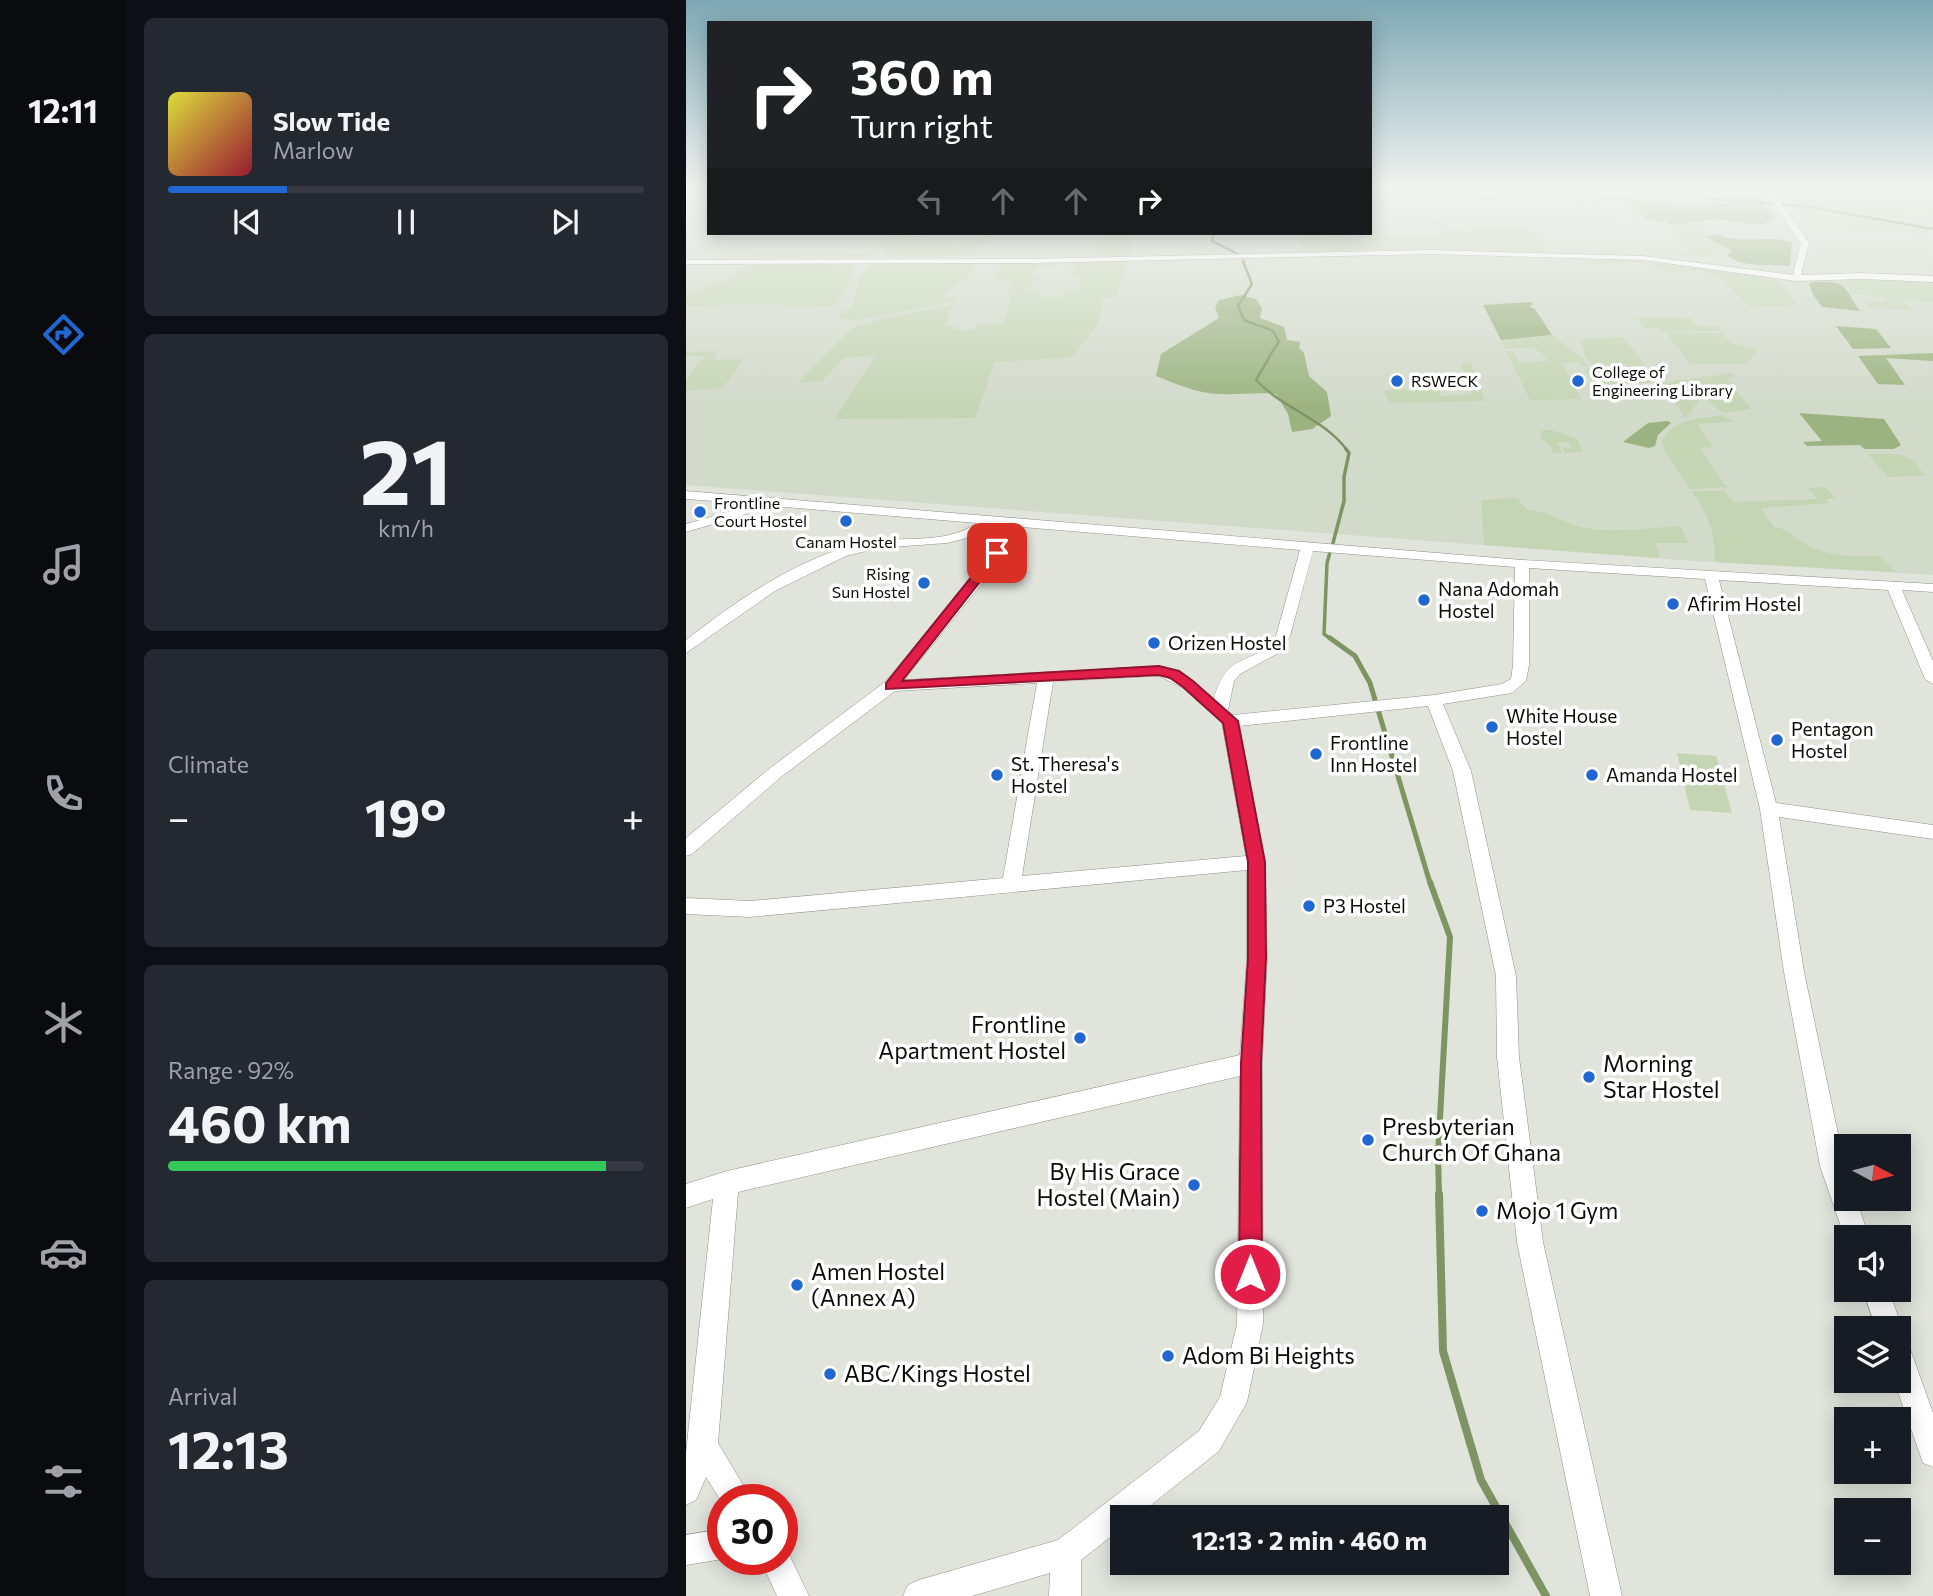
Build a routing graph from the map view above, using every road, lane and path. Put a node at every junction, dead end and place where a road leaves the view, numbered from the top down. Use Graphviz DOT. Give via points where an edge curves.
graph roads {
  1 [pos="865,261"];
  2 [pos="1670,261"];
  3 [pos="1800,261"];
  4 [pos="686,262"];
  5 [pos="1796,278"];
  6 [pos="1933,279"];
  7 [pos="686,495"];
  8 [pos="778,501"];
  9 [pos="990,519"];
  10 [pos="1019,522"];
  11 [pos="686,528"];
  12 [pos="1308,545"];
  13 [pos="1522,564"];
  14 [pos="1711,574"];
  15 [pos="1893,585"];
  16 [pos="1933,588"];
  17 [pos="689,642"];
  18 [pos="1046,677"];
  19 [pos="1933,679"];
  20 [pos="891,686"];
  21 [pos="1434,699"];
  22 [pos="1225,716"];
  23 [pos="1769,809"];
  24 [pos="1933,832"];
  25 [pos="686,849"];
  26 [pos="1256,862"];
  27 [pos="1011,885"];
  28 [pos="686,906"];
  29 [pos="1251,1063"];
  30 [pos="727,1184"];
  31 [pos="686,1196"];
  32 [pos="1853,1225"];
  33 [pos="1911,1390"];
  34 [pos="703,1446"];
  35 [pos="1933,1453"];
  36 [pos="727,1484"];
  37 [pos="686,1490"];
  38 [pos="707,1547"];
  39 [pos="686,1550"];
  40 [pos="1066,1553"];
  41 [pos="783,1575"];
  42 [pos="793,1596"];
  43 [pos="919,1596"];
  44 [pos="1065,1596"];
  45 [pos="1606,1596"];
  1 -- 4 [label="street"];
  2 -- 5 [label="street"];
  3 -- 5 [label="street"];
  5 -- 6 [label="street"];
  7 -- 8 [label="street"];
  8 -- 9 [label="street"];
  8 -- 11 [label="street"];
  9 -- 10 [label="street"];
  9 -- 17 [label="street" via="978,531 960,536 861,547 827,560 744,605"];
  10 -- 12 [label="street"];
  10 -- 20 [label="street"];
  12 -- 13 [label="street"];
  12 -- 22 [label="street" via="1283,636 1275,649 1235,670 1227,680"];
  13 -- 14 [label="street"];
  13 -- 21 [label="street" via="1518,681 1506,688"];
  14 -- 15 [label="street"];
  14 -- 23 [label="street"];
  15 -- 16 [label="street"];
  15 -- 19 [label="street"];
  18 -- 20 [label="street"];
  18 -- 22 [label="street" via="1159,671 1188,684"];
  18 -- 27 [label="street"];
  20 -- 25 [label="street" via="786,765"];
  21 -- 22 [label="street"];
  21 -- 45 [label="street" via="1464,780 1506,976 1508,1057 1530,1242"];
  22 -- 26 [label="street"];
  23 -- 24 [label="street"];
  23 -- 32 [label="street" via="1794,972 1832,1166"];
  26 -- 27 [label="street"];
  26 -- 29 [label="street"];
  27 -- 28 [label="street" via="750,909"];
  29 -- 30 [label="street"];
  29 -- 40 [label="street" via="1250,1324 1233,1402 1209,1441"];
  30 -- 31 [label="street"];
  30 -- 34 [label="street"];
  33 -- 35 [label="street"];
  34 -- 36 [label="street"];
  34 -- 37 [label="street"];
  38 -- 39 [label="street"];
  40 -- 43 [label="street"];
  40 -- 44 [label="street"];
  41 -- 42 [label="street"];
}
